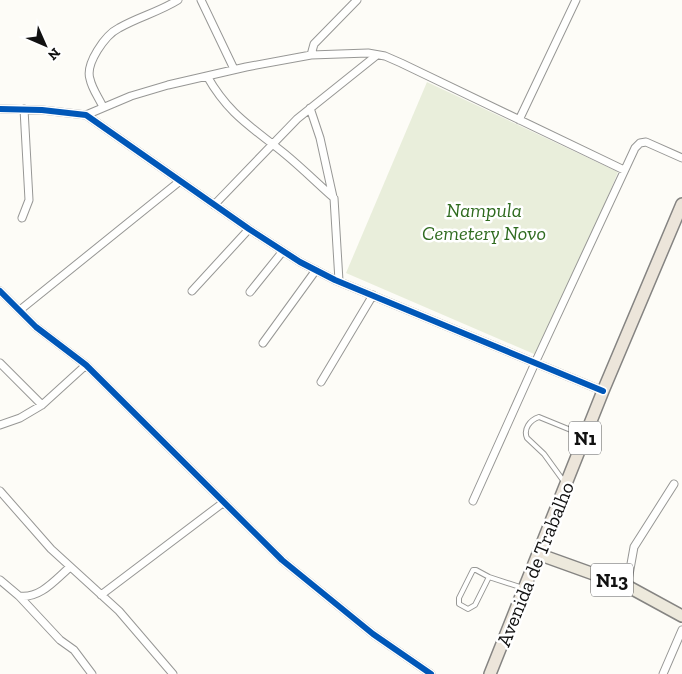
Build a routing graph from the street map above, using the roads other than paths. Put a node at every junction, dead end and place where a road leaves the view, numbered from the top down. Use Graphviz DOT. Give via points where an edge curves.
graph roads {
  1 [pos="178,0"];
  2 [pos="201,0"];
  3 [pos="357,0"];
  4 [pos="576,0"];
  5 [pos="312,55"];
  6 [pos="377,55"];
  7 [pos="234,70"];
  8 [pos="207,76"];
  9 [pos="103,107"];
  10 [pos="310,108"];
  11 [pos="0,109"];
  12 [pos="24,109"];
  13 [pos="86,116"];
  14 [pos="519,120"];
  15 [pos="273,144"];
  16 [pos="682,158"];
  17 [pos="624,170"];
  18 [pos="180,181"];
  19 [pos="334,198"];
  20 [pos="682,204"];
  21 [pos="214,205"];
  22 [pos="22,218"];
  23 [pos="249,229"];
  24 [pos="283,251"];
  25 [pos="316,270"];
  26 [pos="339,281"];
  27 [pos="0,291"];
  28 [pos="192,291"];
  29 [pos="250,292"];
  30 [pos="373,295"];
  31 [pos="20,310"];
  32 [pos="263,343"];
  33 [pos="0,363"];
  34 [pos="535,363"];
  35 [pos="86,365"];
  36 [pos="321,382"];
  37 [pos="603,391"];
  38 [pos="42,406"];
  39 [pos="0,425"];
  40 [pos="585,436"];
  41 [pos="566,484"];
  42 [pos="674,484"];
  43 [pos="0,491"];
  44 [pos="473,501"];
  45 [pos="224,502"];
  46 [pos="538,554"];
  47 [pos="70,568"];
  48 [pos="490,577"];
  49 [pos="0,580"];
  50 [pos="627,586"];
  51 [pos="525,588"];
  52 [pos="101,595"];
  53 [pos="19,596"];
  54 [pos="682,616"];
  55 [pos="682,630"];
  56 [pos="92,674"];
  57 [pos="173,674"];
  58 [pos="431,674"];
  59 [pos="490,674"];
  60 [pos="663,674"];
  1 -- 9 [label="street" via="117,29 102,43 92,60 89,78"];
  2 -- 7 [label="street"];
  3 -- 5 [label="street" via="314,44"];
  4 -- 14 [label="street"];
  5 -- 6 [label="street"];
  5 -- 7 [label="street"];
  6 -- 10 [label="street"];
  6 -- 14 [label="street" via="401,63"];
  7 -- 8 [label="street"];
  8 -- 9 [label="street" via="131,96"];
  8 -- 15 [label="street" via="216,92 242,122"];
  9 -- 13 [label="street"];
  10 -- 15 [label="street"];
  10 -- 19 [label="street"];
  11 -- 12 [label="street"];
  12 -- 13 [label="street"];
  12 -- 22 [label="street" via="29,200"];
  13 -- 18 [label="street"];
  14 -- 17 [label="street"];
  15 -- 19 [label="street"];
  15 -- 21 [label="street"];
  16 -- 17 [label="street" via="646,142 640,143"];
  17 -- 34 [label="street"];
  18 -- 21 [label="street"];
  18 -- 31 [label="street"];
  19 -- 26 [label="street"];
  20 -- 37 [label="highway, Avenida de Trabalho / N1"];
  21 -- 23 [label="street"];
  23 -- 24 [label="street"];
  23 -- 28 [label="street"];
  24 -- 25 [label="street"];
  24 -- 29 [label="street"];
  25 -- 26 [label="street"];
  25 -- 32 [label="street"];
  26 -- 30 [label="street"];
  27 -- 31 [label="street"];
  30 -- 34 [label="street"];
  30 -- 36 [label="street"];
  31 -- 35 [label="street" via="36,328"];
  33 -- 38 [label="street"];
  34 -- 37 [label="street"];
  34 -- 44 [label="street"];
  35 -- 38 [label="street"];
  35 -- 45 [label="street"];
  37 -- 40 [label="highway, Avenida de Trabalho / N1"];
  38 -- 39 [label="street"];
  40 -- 41 [label="highway, Avenida de Trabalho / N1"];
  40 -- 41 [label="lane" via="539,417 526,430 527,438 544,454"];
  41 -- 46 [label="highway, Avenida de Trabalho / N1"];
  42 -- 50 [label="street" via="634,547"];
  43 -- 47 [label="street"];
  45 -- 52 [label="street"];
  45 -- 58 [label="street" via="282,560 373,634"];
  46 -- 50 [label="main road, N13"];
  46 -- 51 [label="highway, Avenida de Trabalho / N1"];
  47 -- 52 [label="street"];
  47 -- 53 [label="street" via="40,593"];
  48 -- 48 [label="lane" via="475,605 468,609 459,604 473,570"];
  48 -- 51 [label="lane"];
  49 -- 53 [label="street"];
  50 -- 54 [label="main road, N13"];
  51 -- 59 [label="highway, Avenida de Trabalho / N1"];
  52 -- 57 [label="street" via="125,616"];
  53 -- 56 [label="street" via="60,640 74,650"];
  55 -- 60 [label="street"];
}
